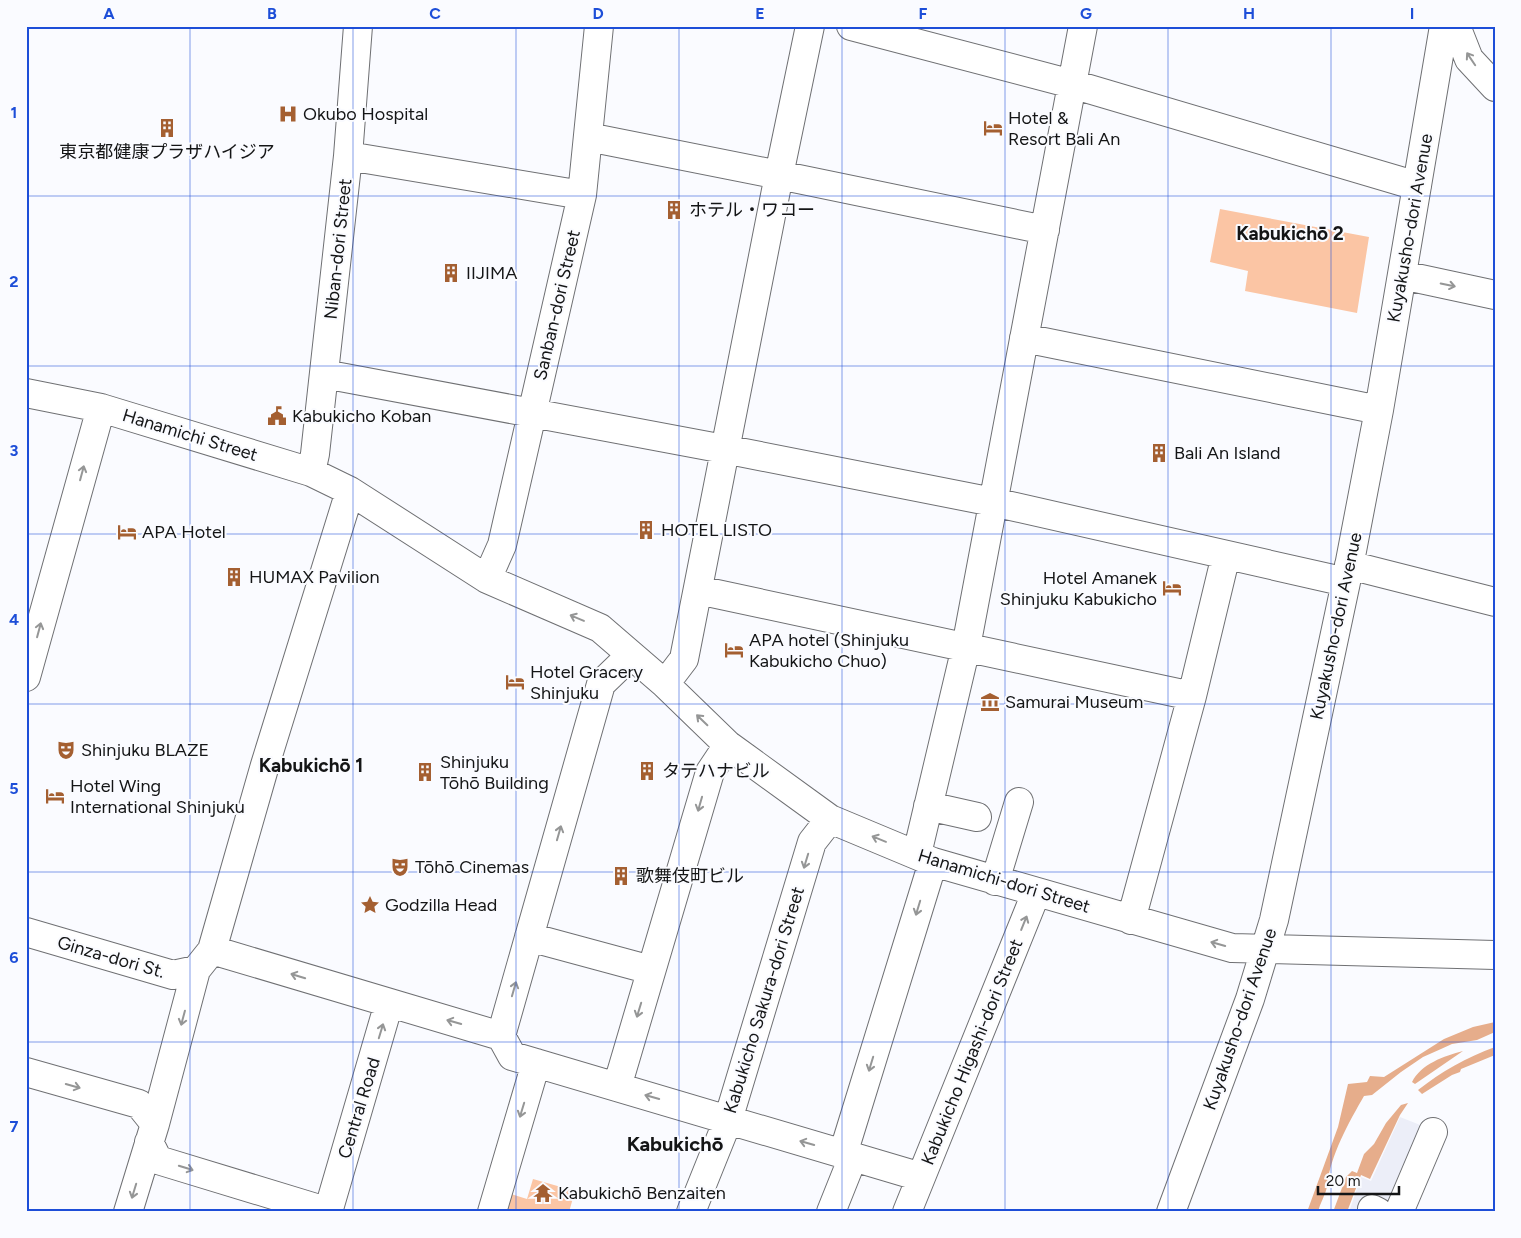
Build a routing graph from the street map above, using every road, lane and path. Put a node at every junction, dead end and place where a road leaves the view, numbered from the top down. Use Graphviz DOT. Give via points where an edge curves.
graph roads {
  1 [pos="358,26"];
  2 [pos="599,26"];
  3 [pos="810,26"];
  4 [pos="851,26"];
  5 [pos="1082,26"];
  6 [pos="1444,26"];
  7 [pos="1456,26"];
  8 [pos="1072,84"];
  9 [pos="1495,87"];
  10 [pos="588,138"];
  11 [pos="348,156"];
  12 [pos="779,175"];
  13 [pos="1417,186"];
  14 [pos="582,195"];
  15 [pos="1044,230"];
  16 [pos="1402,275"];
  17 [pos="1495,295"];
  18 [pos="1024,338"];
  19 [pos="324,374"];
  20 [pos="26,394"];
  21 [pos="101,408"];
  22 [pos="1379,410"];
  23 [pos="532,414"];
  24 [pos="724,449"];
  25 [pos="311,472"];
  26 [pos="350,491"];
  27 [pos="993,502"];
  28 [pos="1226,555"];
  29 [pos="1347,573"];
  30 [pos="487,579"];
  31 [pos="698,590"];
  32 [pos="1495,602"];
  33 [pos="966,647"];
  34 [pos="631,655"];
  35 [pos="26,677"];
  36 [pos="664,684"];
  37 [pos="1192,696"];
  38 [pos="728,745"];
  39 [pos="1019,802"];
  40 [pos="928,806"];
  41 [pos="977,817"];
  42 [pos="830,819"];
  43 [pos="925,858"];
  44 [pos="996,881"];
  45 [pos="1036,893"];
  46 [pos="1131,920"];
  47 [pos="26,932"];
  48 [pos="529,937"];
  49 [pos="1266,949"];
  50 [pos="1495,955"];
  51 [pos="204,960"];
  52 [pos="651,970"];
  53 [pos="389,1004"];
  54 [pos="501,1036"];
  55 [pos="536,1063"];
  56 [pos="26,1072"];
  57 [pos="616,1087"];
  58 [pos="728,1120"];
  59 [pos="1433,1132"];
  60 [pos="152,1133"];
  61 [pos="848,1155"];
  62 [pos="921,1177"];
  63 [pos="128,1212"];
  64 [pos="328,1212"];
  65 [pos="492,1212"];
  66 [pos="691,1212"];
  67 [pos="831,1212"];
  68 [pos="907,1212"];
  69 [pos="1171,1212"];
  70 [pos="1399,1212"];
  1 -- 11 [label="street, Niban-dori Street"];
  2 -- 10 [label="street, Sanban-dori Street"];
  3 -- 12 [label="street"];
  4 -- 8 [label="street"];
  5 -- 8 [label="street"];
  6 -- 13 [label="street, Kuyakusho-dori Avenue"];
  9 -- 7 [label="street, one-way" via="1469,59"];
  8 -- 13 [label="street"];
  8 -- 15 [label="street"];
  10 -- 12 [label="street"];
  10 -- 14 [label="street, Sanban-dori Street"];
  11 -- 14 [label="street"];
  11 -- 19 [label="street, Niban-dori Street"];
  12 -- 15 [label="street"];
  12 -- 24 [label="street"];
  13 -- 16 [label="street, Kuyakusho-dori Avenue"];
  14 -- 23 [label="street, Sanban-dori Street"];
  15 -- 18 [label="street"];
  16 -- 17 [label="street, one-way"];
  16 -- 22 [label="street, Kuyakusho-dori Avenue"];
  18 -- 22 [label="street"];
  18 -- 27 [label="street"];
  19 -- 23 [label="street"];
  19 -- 25 [label="street, Niban-dori Street"];
  20 -- 21 [label="street, Hanamichi Street"];
  21 -- 25 [label="street, Hanamichi Street"];
  35 -- 21 [label="street, one-way"];
  22 -- 29 [label="street, Kuyakusho-dori Avenue"];
  23 -- 24 [label="street"];
  23 -- 30 [label="street, Sanban-dori Street" via="502,545"];
  24 -- 27 [label="street"];
  24 -- 31 [label="street"];
  25 -- 26 [label="street, Hanamichi Street"];
  26 -- 30 [label="street, Hanamichi-dori Street"];
  26 -- 51 [label="street"];
  27 -- 28 [label="street"];
  27 -- 33 [label="street"];
  28 -- 29 [label="street"];
  28 -- 37 [label="street"];
  29 -- 32 [label="street"];
  29 -- 49 [label="street, Kuyakusho-dori Avenue"];
  34 -- 30 [label="street, Hanamichi-dori Street, one-way" via="600,628"];
  31 -- 33 [label="street"];
  31 -- 36 [label="street" via="684,658"];
  33 -- 37 [label="street"];
  33 -- 40 [label="street"];
  34 -- 36 [label="street, Hanamichi-dori Street"];
  48 -- 34 [label="street, one-way" via="601,684"];
  38 -- 36 [label="street, Hanamichi-dori Street, one-way"];
  37 -- 46 [label="street"];
  38 -- 42 [label="street, Hanamichi-dori Street"];
  38 -- 52 [label="street, one-way" via="710,772"];
  39 -- 44 [label="street"];
  40 -- 41 [label="street"];
  40 -- 43 [label="street"];
  43 -- 42 [label="street, Hanamichi-dori Street, one-way"];
  42 -- 58 [label="street, Kabukicho Sakura-dori Street, one-way" via="812,842"];
  43 -- 44 [label="street, Hanamichi-dori Street"];
  43 -- 61 [label="street, one-way"];
  44 -- 45 [label="street, Hanamichi-dori Street"];
  45 -- 46 [label="street, Hanamichi-dori Street"];
  62 -- 45 [label="street, Kabukicho Higashi-dori Street, one-way"];
  49 -- 46 [label="street, Hanamichi-dori Street, one-way" via="1232,948"];
  47 -- 51 [label="street, Ginza-dori St." via="173,975"];
  48 -- 52 [label="street"];
  54 -- 48 [label="street, one-way"];
  49 -- 50 [label="street, Hanamichi-dori Street"];
  49 -- 69 [label="street, Kuyakusho-dori Avenue"];
  53 -- 51 [label="street, one-way"];
  51 -- 60 [label="street, one-way"];
  52 -- 57 [label="street, one-way"];
  54 -- 53 [label="street, one-way"];
  64 -- 53 [label="street, Central Road, one-way"];
  54 -- 55 [label="street" via="512,1056"];
  55 -- 57 [label="street"];
  55 -- 65 [label="street, one-way"];
  56 -- 60 [label="street, one-way" via="139,1104"];
  58 -- 57 [label="street, one-way"];
  61 -- 58 [label="street, one-way"];
  58 -- 66 [label="street, Kabukicho Sakura-dori Street"];
  59 -- 70 [label="street"];
  60 -- 63 [label="street, one-way"];
  60 -- 64 [label="street, one-way" via="158,1160"];
  61 -- 62 [label="street"];
  61 -- 67 [label="street"];
  62 -- 68 [label="street, Kabukicho Higashi-dori Street"];
}
